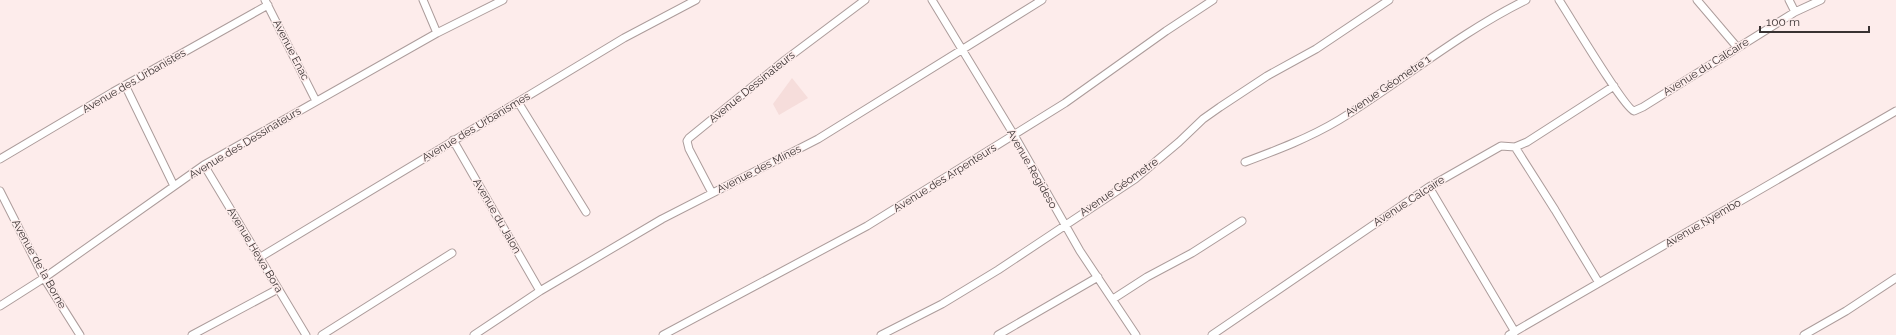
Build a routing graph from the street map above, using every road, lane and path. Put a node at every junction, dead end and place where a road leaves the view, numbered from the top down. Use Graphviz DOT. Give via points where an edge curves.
graph roads {
  1 [pos="423,0"];
  2 [pos="503,0"];
  3 [pos="696,0"];
  4 [pos="865,0"];
  5 [pos="932,0"];
  6 [pos="1042,0"];
  7 [pos="1213,0"];
  8 [pos="1526,0"];
  9 [pos="1559,0"];
  10 [pos="1697,0"];
  11 [pos="1789,0"];
  12 [pos="1821,0"];
  13 [pos="1383,1"];
  14 [pos="267,2"];
  15 [pos="1795,12"];
  16 [pos="437,33"];
  17 [pos="1738,47"];
  18 [pos="963,50"];
  19 [pos="125,85"];
  20 [pos="1614,86"];
  21 [pos="316,101"];
  22 [pos="518,102"];
  23 [pos="1896,110"];
  24 [pos="1014,135"];
  25 [pos="453,140"];
  26 [pos="1515,146"];
  27 [pos="0,159"];
  28 [pos="1244,162"];
  29 [pos="204,165"];
  30 [pos="174,186"];
  31 [pos="1429,187"];
  32 [pos="0,191"];
  33 [pos="712,193"];
  34 [pos="586,212"];
  35 [pos="1242,220"];
  36 [pos="1064,224"];
  37 [pos="452,253"];
  38 [pos="259,258"];
  39 [pos="1098,276"];
  40 [pos="44,278"];
  41 [pos="1896,278"];
  42 [pos="1599,283"];
  43 [pos="278,289"];
  44 [pos="540,291"];
  45 [pos="1113,299"];
  46 [pos="0,306"];
  47 [pos="1512,333"];
  48 [pos="80,335"];
  49 [pos="192,335"];
  50 [pos="306,335"];
  51 [pos="322,335"];
  52 [pos="474,335"];
  53 [pos="663,335"];
  54 [pos="881,335"];
  55 [pos="998,335"];
  56 [pos="1136,335"];
  57 [pos="1212,335"];
  58 [pos="1804,335"];
  1 -- 16 [label="street"];
  2 -- 16 [label="street, Avenue des Dessinateurs"];
  3 -- 22 [label="street, Avenue des Urbanismes" via="624,38"];
  4 -- 33 [label="street, Avenue Dessinateurs" via="785,60 689,138 689,149"];
  5 -- 18 [label="street, Avenue Regideso"];
  6 -- 18 [label="street, Avenue des Mines"];
  7 -- 24 [label="street, Avenue des Arpenteurs"];
  8 -- 28 [label="street, Avenue Géometre 1" via="1466,33 1321,130 1275,152"];
  9 -- 20 [label="street"];
  10 -- 17 [label="street"];
  11 -- 15 [label="street"];
  12 -- 15 [label="street, Avenue du Calcaire"];
  13 -- 36 [label="street, Avenue Géometre" via="1316,49 1267,76 1220,107 1199,122 1146,170"];
  14 -- 19 [label="street, Avenue des Urbanistes"];
  14 -- 21 [label="street, Avenue Enac"];
  15 -- 17 [label="street, Avenue du Calcaire"];
  16 -- 21 [label="street, Avenue des Dessinateurs"];
  17 -- 20 [label="street, Avenue du Calcaire" via="1634,111"];
  18 -- 24 [label="street, Avenue Regideso"];
  18 -- 33 [label="street, Avenue des Mines" via="818,139"];
  19 -- 27 [label="street, Avenue des Urbanistes"];
  19 -- 30 [label="street"];
  20 -- 26 [label="street, Avenue Calcaire" via="1527,142"];
  21 -- 29 [label="street, Avenue des Dessinateurs"];
  22 -- 25 [label="street, Avenue des Urbanismes"];
  22 -- 34 [label="street"];
  23 -- 42 [label="street, Avenue Nyembo"];
  24 -- 36 [label="street, Avenue Regideso"];
  24 -- 53 [label="street, Avenue des Arpenteurs" via="861,230"];
  25 -- 38 [label="street, Avenue des Urbanismes"];
  25 -- 44 [label="street, Avenue du Jalon"];
  26 -- 31 [label="street, Avenue Calcaire" via="1494,149"];
  26 -- 42 [label="street"];
  29 -- 30 [label="street, Avenue des Dessinateurs"];
  29 -- 38 [label="street, Avenue Hewa Bora"];
  30 -- 40 [label="street, Avenue des Dessinateurs"];
  31 -- 47 [label="street"];
  31 -- 57 [label="street, Avenue Calcaire"];
  32 -- 40 [label="street, Avenue de la Borne"];
  33 -- 44 [label="street, Avenue des Mines" via="662,219"];
  35 -- 45 [label="street" via="1192,253"];
  36 -- 39 [label="street, Avenue Regideso"];
  36 -- 54 [label="street, Avenue Géometre" via="998,270 942,304"];
  37 -- 51 [label="street"];
  38 -- 43 [label="street, Avenue Hewa Bora"];
  39 -- 45 [label="street, Avenue Regideso"];
  39 -- 55 [label="street"];
  40 -- 46 [label="street, Avenue des Dessinateurs"];
  40 -- 48 [label="street, Avenue de la Borne"];
  41 -- 58 [label="street"];
  42 -- 47 [label="street, Avenue Nyembo"];
  43 -- 49 [label="street"];
  43 -- 50 [label="street, Avenue Hewa Bora"];
  44 -- 52 [label="street, Avenue des Mines"];
  45 -- 56 [label="street, Avenue Regideso"];
}
